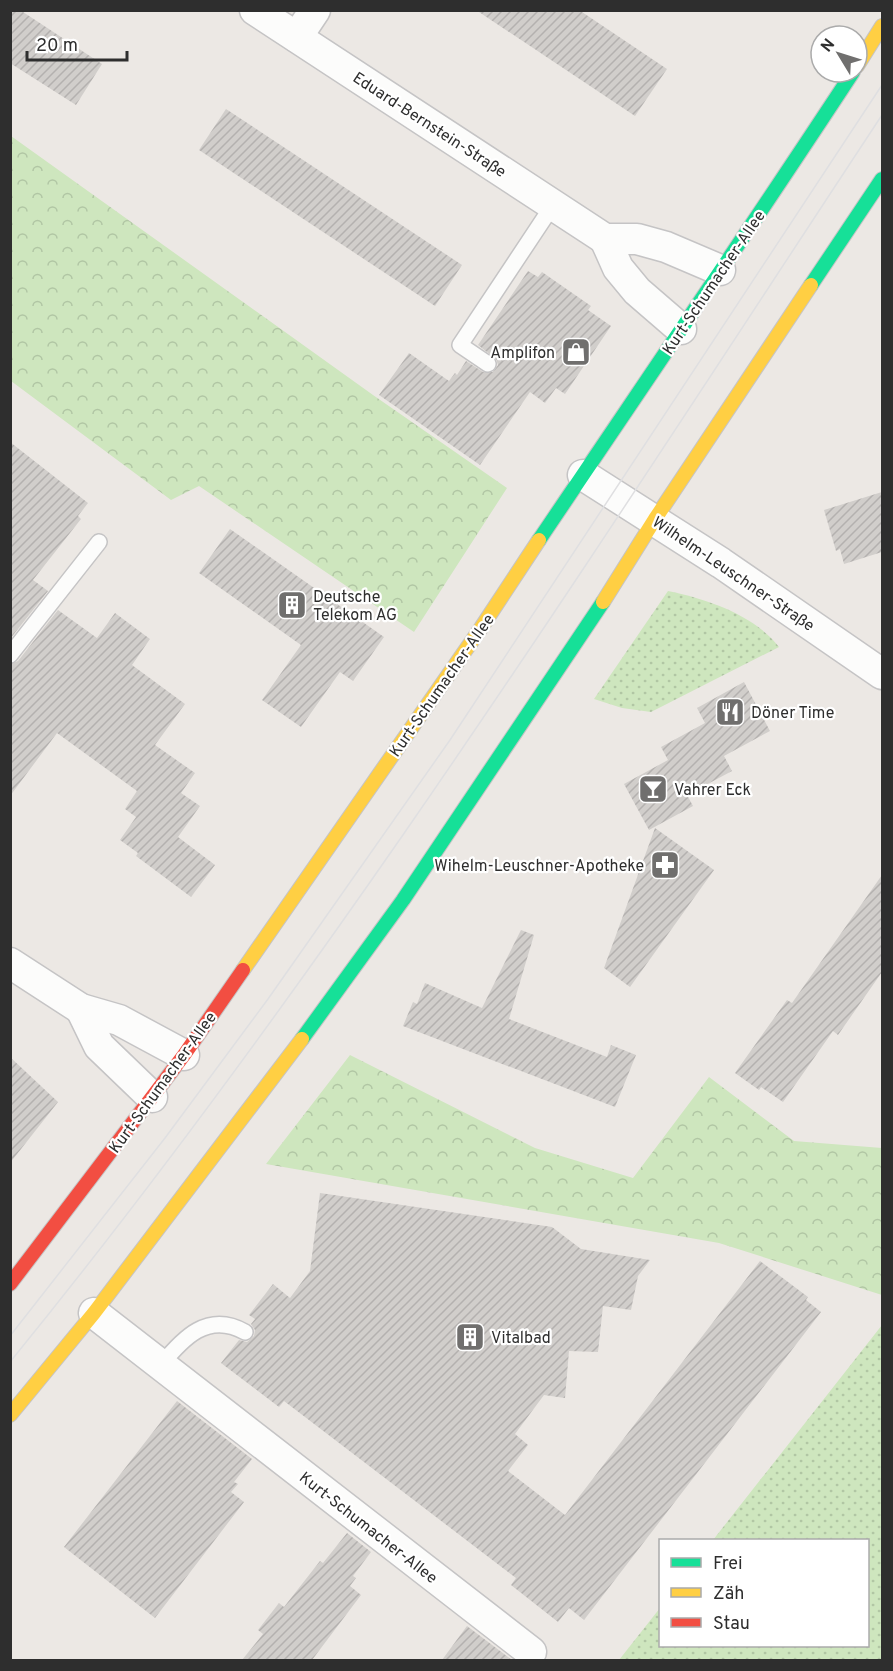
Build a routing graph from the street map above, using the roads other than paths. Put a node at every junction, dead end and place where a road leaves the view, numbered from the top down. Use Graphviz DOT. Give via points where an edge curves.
graph roads {
  1 [pos="255,10"];
  2 [pos="315,10"];
  3 [pos="882,26"];
  4 [pos="297,38"];
  5 [pos="869,47"];
  6 [pos="845,84"];
  7 [pos="882,179"];
  8 [pos="553,205"];
  9 [pos="605,239"];
  10 [pos="720,270"];
  11 [pos="681,330"];
  12 [pos="488,364"];
  13 [pos="583,475"];
  14 [pos="655,519"];
  15 [pos="99,542"];
  16 [pos="10,655"];
  17 [pos="882,674"];
  18 [pos="10,963"];
  19 [pos="81,1009"];
  20 [pos="184,1055"];
  21 [pos="153,1097"];
  22 [pos="10,1284"];
  23 [pos="94,1313"];
  24 [pos="245,1332"];
  25 [pos="161,1365"];
  26 [pos="10,1415"];
  27 [pos="531,1652"];
  1 -- 4 [label="street, Eduard-Bernstein-Straße"];
  2 -- 4 [label="street"];
  3 -- 5 [label="street"];
  4 -- 8 [label="street, Eduard-Bernstein-Straße"];
  6 -- 10 [label="street, Kurt-Schumacher-Allee"];
  7 -- 14 [label="street"];
  8 -- 9 [label="street, Eduard-Bernstein-Straße"];
  8 -- 12 [label="lane" via="460,345"];
  9 -- 10 [label="street" via="637,239"];
  9 -- 11 [label="street" via="618,268 637,291"];
  10 -- 11 [label="street, Kurt-Schumacher-Allee"];
  11 -- 13 [label="street, Kurt-Schumacher-Allee"];
  13 -- 14 [label="street, Wilhelm-Leuschner-Straße"];
  13 -- 20 [label="street, Kurt-Schumacher-Allee"];
  14 -- 17 [label="street, Wilhelm-Leuschner-Straße"];
  14 -- 23 [label="street" via="403,900 265,1090"];
  15 -- 16 [label="lane"];
  18 -- 19 [label="street"];
  19 -- 20 [label="street" via="119,1020"];
  19 -- 21 [label="street" via="99,1046"];
  20 -- 21 [label="street, Kurt-Schumacher-Allee"];
  21 -- 22 [label="street, Kurt-Schumacher-Allee"];
  23 -- 25 [label="street, Kurt-Schumacher-Allee"];
  23 -- 26 [label="street"];
  24 -- 25 [label="lane" via="225,1324 202,1328 190,1333"];
  25 -- 27 [label="street, Kurt-Schumacher-Allee"];
}
